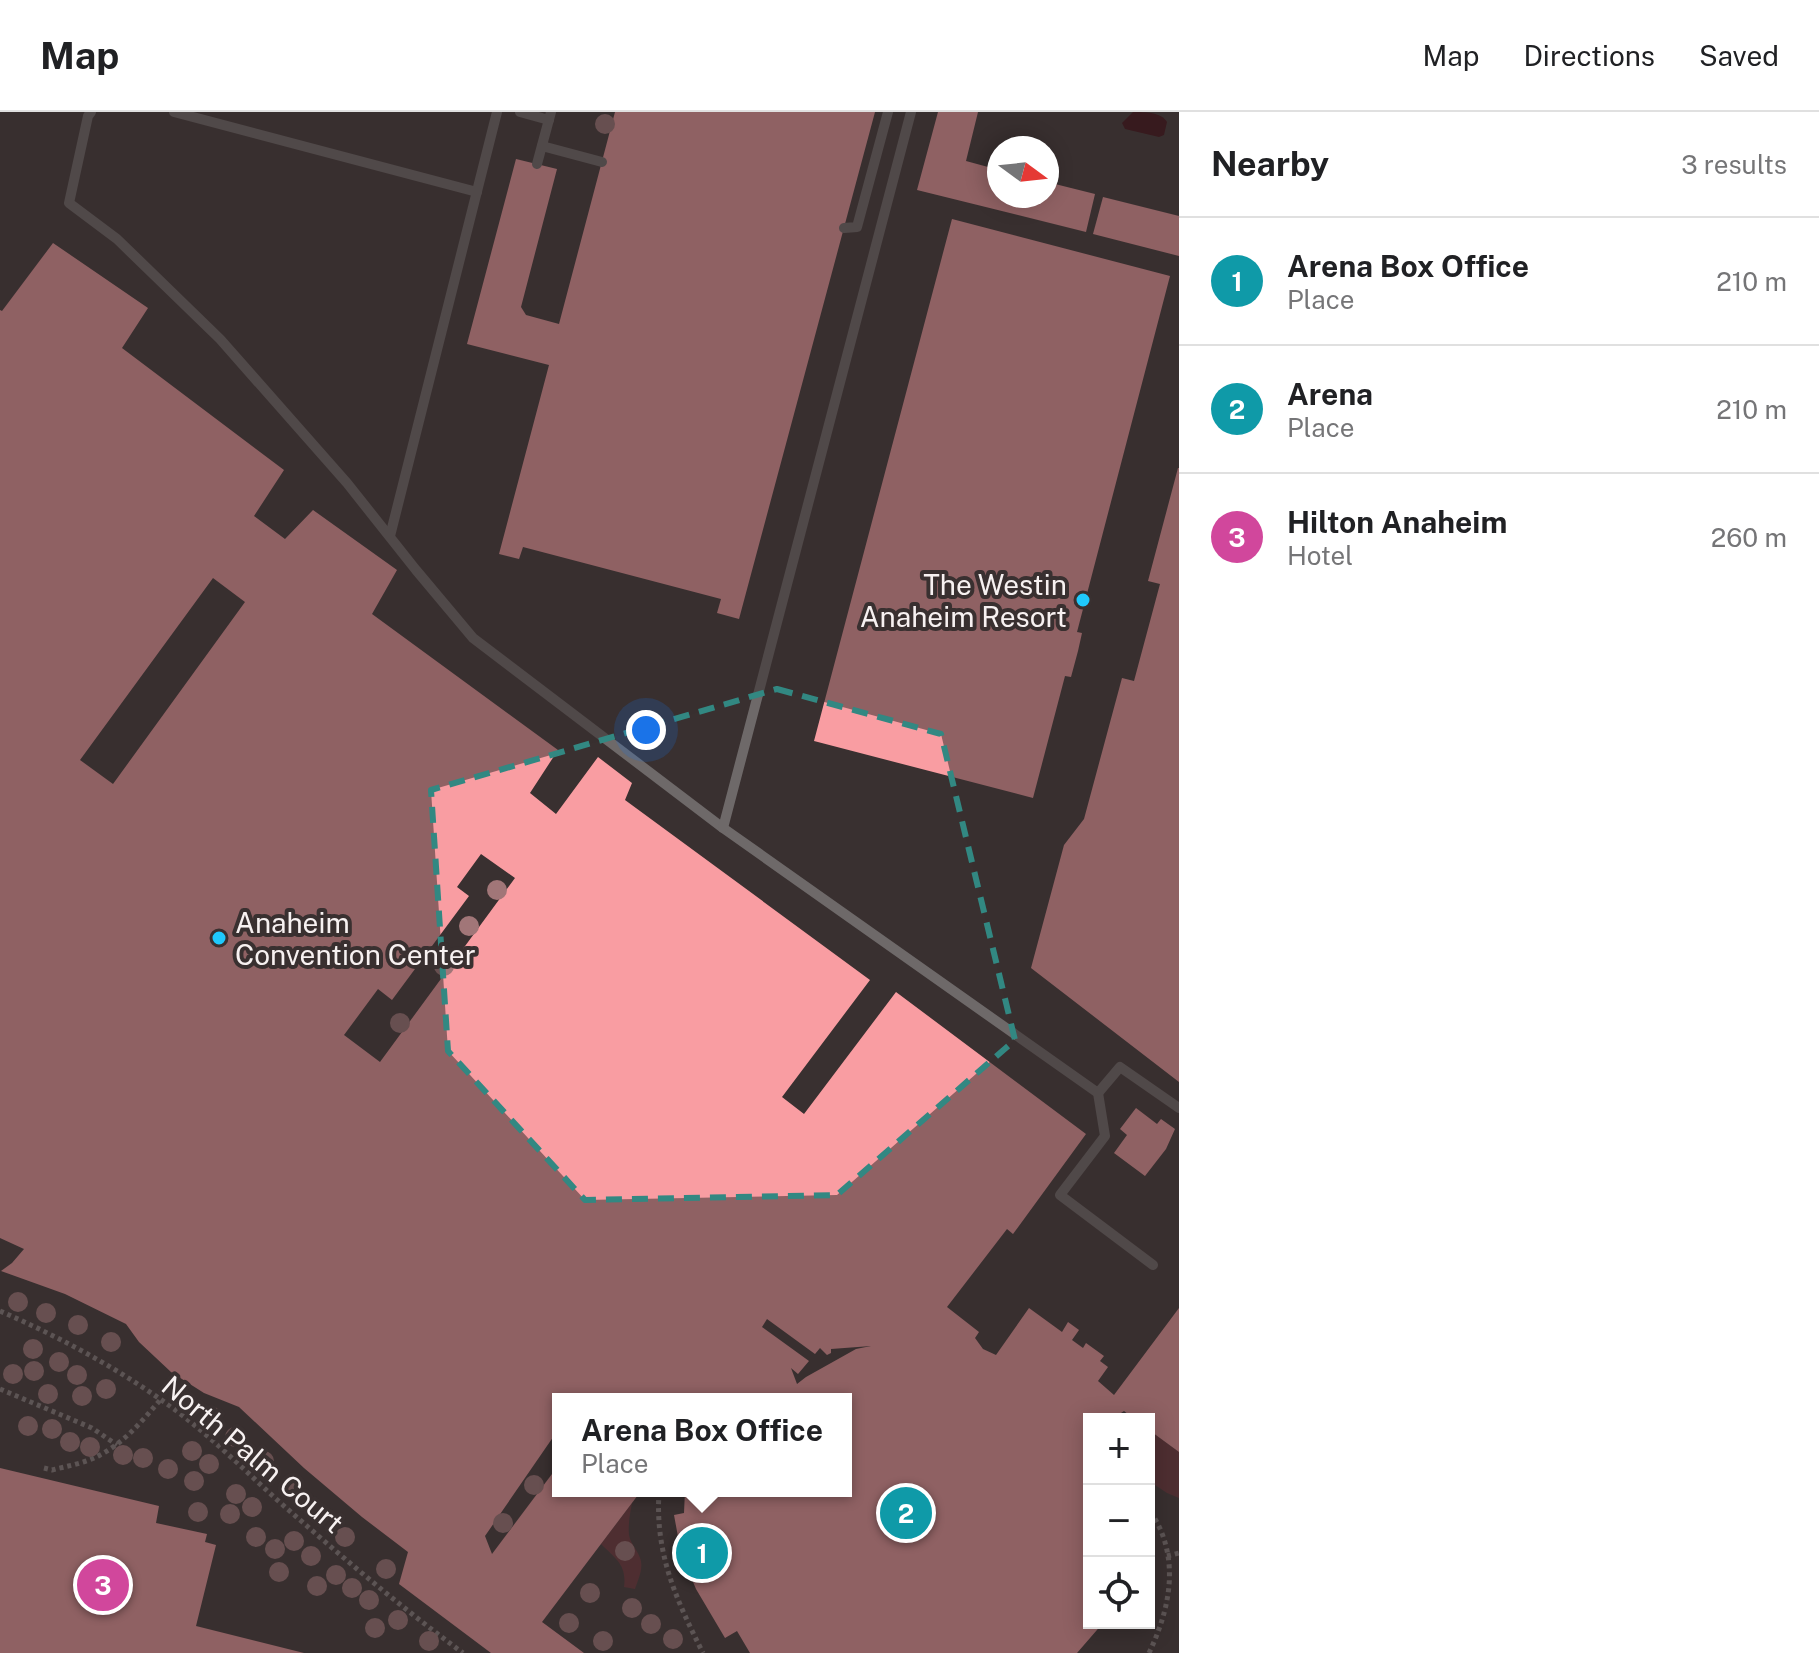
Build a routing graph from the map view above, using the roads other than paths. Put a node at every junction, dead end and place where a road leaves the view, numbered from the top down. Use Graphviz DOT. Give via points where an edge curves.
graph roads {
  1 [pos="91,112"];
  2 [pos="174,112"];
  3 [pos="497,112"];
  4 [pos="520,112"];
  5 [pos="888,112"];
  6 [pos="911,112"];
  7 [pos="550,116"];
  8 [pos="542,146"];
  9 [pos="602,162"];
  10 [pos="537,164"];
  11 [pos="477,192"];
  12 [pos="844,228"];
  13 [pos="390,536"];
  14 [pos="723,828"];
  15 [pos="1098,1093"];
  16 [pos="1179,1108"];
  17 [pos="1153,1265"];
  1 -- 13 [label="lane" via="69,203 117,239 220,339"];
  2 -- 11 [label="lane"];
  3 -- 11 [label="lane"];
  4 -- 7 [label="lane"];
  5 -- 12 [label="lane" via="857,227"];
  6 -- 14 [label="lane"];
  7 -- 8 [label="lane"];
  8 -- 9 [label="lane"];
  8 -- 10 [label="lane"];
  11 -- 13 [label="lane"];
  13 -- 14 [label="lane" via="473,638"];
  14 -- 15 [label="lane"];
  15 -- 16 [label="lane" via="1120,1067"];
  15 -- 17 [label="lane" via="1105,1136 1060,1195"];
}
